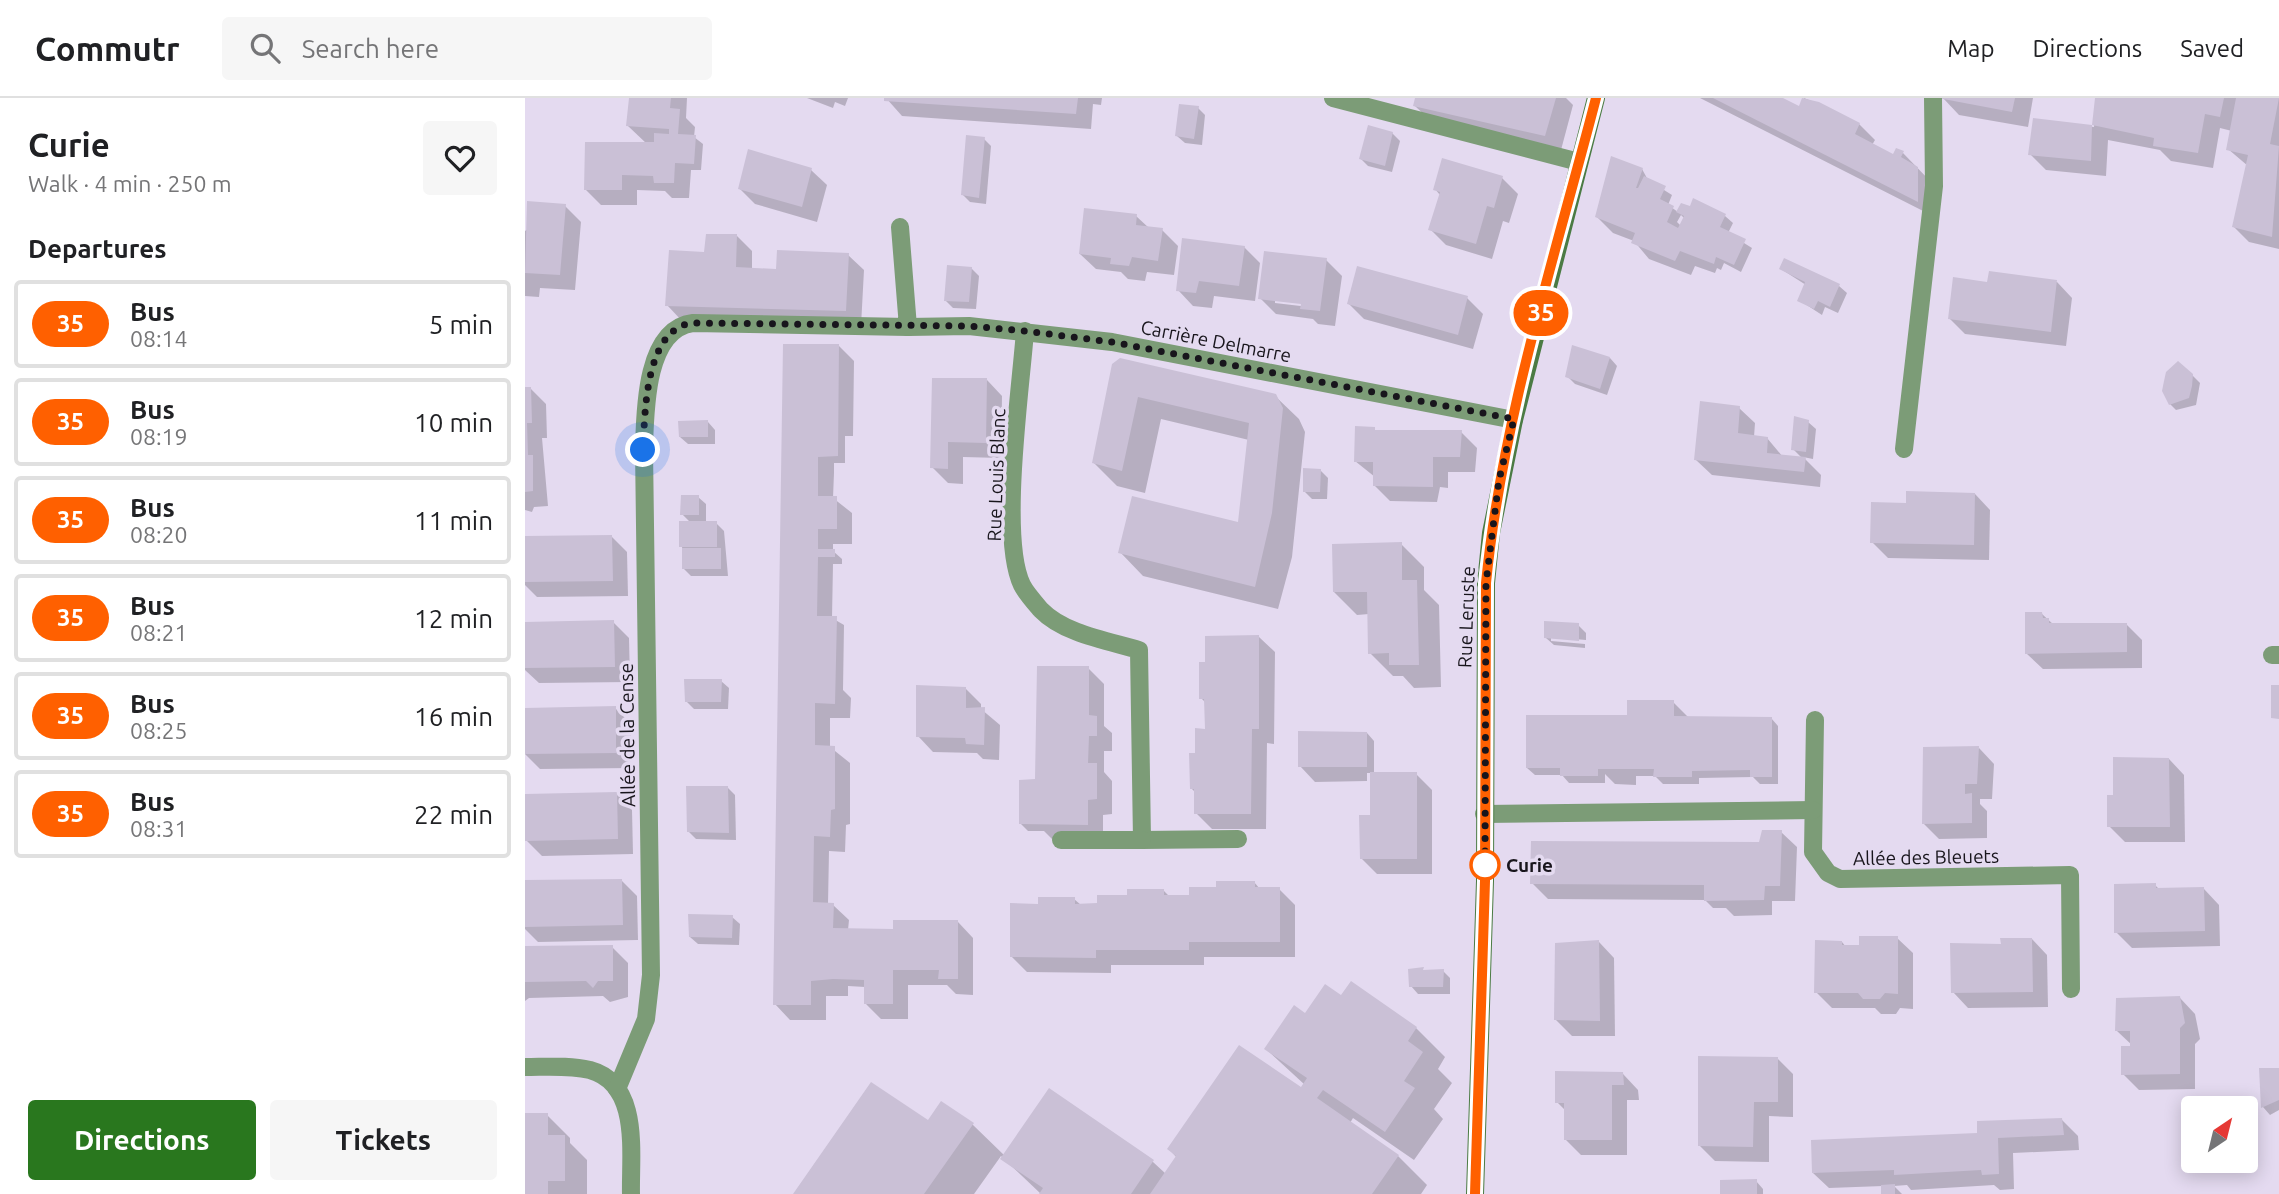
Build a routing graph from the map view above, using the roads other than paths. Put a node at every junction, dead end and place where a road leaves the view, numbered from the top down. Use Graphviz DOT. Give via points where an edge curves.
graph roads {
  1 [pos="1333,98"];
  2 [pos="1596,98"];
  3 [pos="1933,98"];
  4 [pos="1580,162"];
  5 [pos="900,227"];
  6 [pos="908,327"];
  7 [pos="1025,331"];
  8 [pos="651,376"];
  9 [pos="1514,419"];
  10 [pos="1904,449"];
  11 [pos="1815,720"];
  12 [pos="1813,810"];
  13 [pos="1484,814"];
  14 [pos="1238,839"];
  15 [pos="1061,840"];
  16 [pos="1142,840"];
  17 [pos="2071,989"];
  18 [pos="525,1067"];
  19 [pos="617,1089"];
  20 [pos="631,1194"];
  21 [pos="1475,1194"];
  1 -- 4 [label="street"];
  2 -- 4 [label="street, Rue Leruste"];
  3 -- 10 [label="street" via="1934,187"];
  4 -- 9 [label="street, Rue Leruste"];
  5 -- 6 [label="street"];
  6 -- 7 [label="street, Carrière Delmarre"];
  6 -- 8 [label="street, Carrière Delmarre" via="680,325 667,335"];
  7 -- 9 [label="street, Carrière Delmarre" via="1112,342"];
  7 -- 16 [label="street, Rue Louis Blanc" via="1012,504 1014,553 1022,585 1043,612 1077,631 1139,650"];
  8 -- 19 [label="street, Allée de la Cense" via="643,450 651,975 646,1018"];
  9 -- 13 [label="street, Rue Leruste" via="1499,480 1486,583"];
  11 -- 12 [label="street, Allée des Bleuets"];
  12 -- 13 [label="street"];
  12 -- 17 [label="street, Allée des Bleuets" via="1813,852 1828,873 1840,879 2070,875"];
  13 -- 21 [label="street, Rue Leruste"];
  14 -- 16 [label="street"];
  15 -- 16 [label="street"];
  18 -- 19 [label="street" via="591,1070"];
  19 -- 20 [label="street" via="627,1110"];
}
